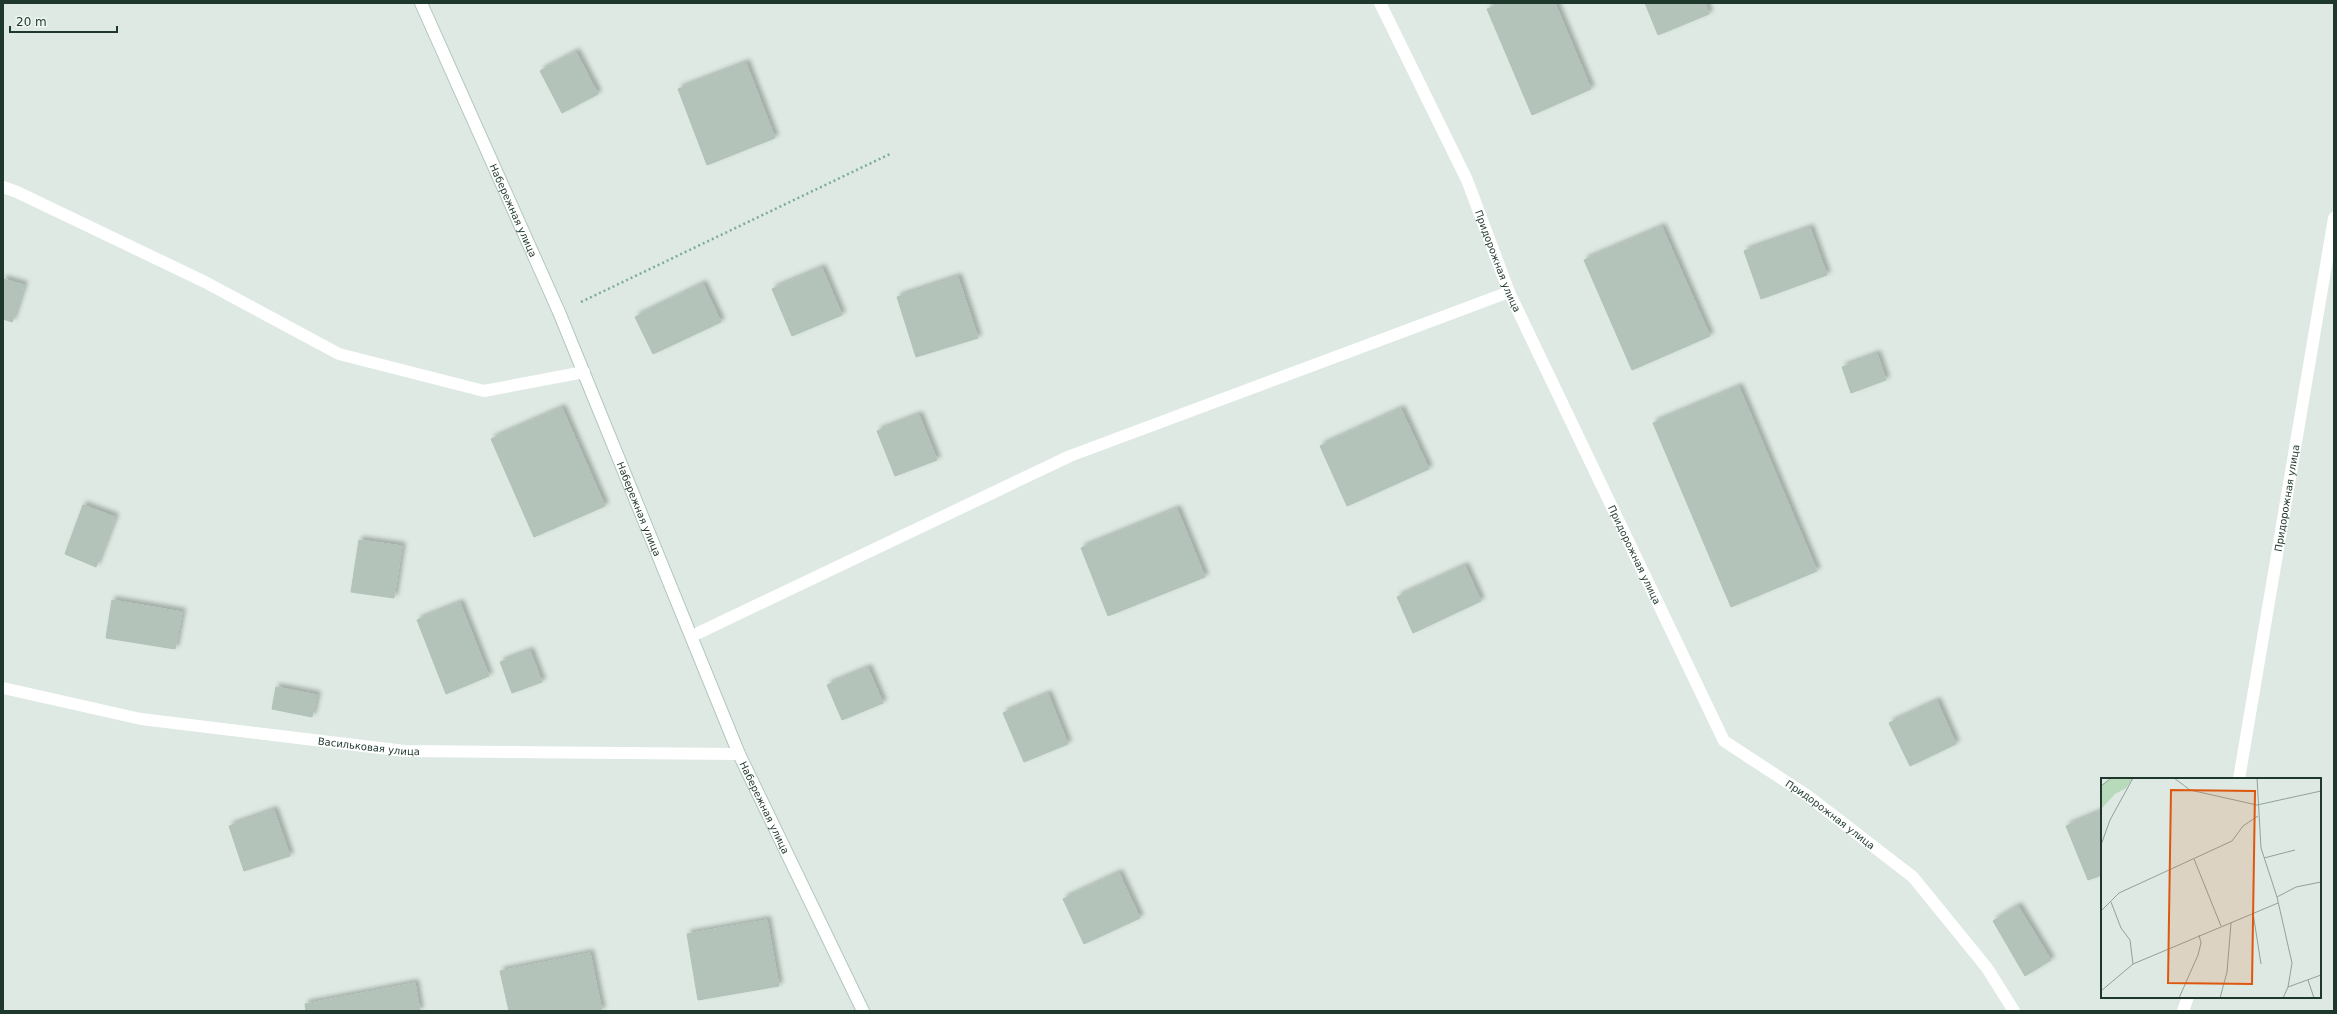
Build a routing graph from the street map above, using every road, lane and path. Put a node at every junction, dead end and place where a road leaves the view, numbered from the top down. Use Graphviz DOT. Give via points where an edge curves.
graph roads {
  1 [pos="421,3"];
  2 [pos="1380,3"];
  3 [pos="890,154"];
  4 [pos="3,187"];
  5 [pos="2334,218"];
  6 [pos="1509,292"];
  7 [pos="559,312"];
  8 [pos="584,372"];
  9 [pos="692,636"];
  10 [pos="3,688"];
  11 [pos="739,754"];
  12 [pos="2239,778"];
  13 [pos="2188,998"];
  14 [pos="863,1011"];
  15 [pos="2014,1011"];
  16 [pos="2183,1011"];
  1 -- 7 [label="street, Набережная улица"];
  2 -- 6 [label="street, Придорожная улица" via="1467,180"];
  3 -- 7 [label="path"];
  4 -- 8 [label="street" via="205,282 339,354 484,391"];
  5 -- 12 [label="street, Придорожная улица"];
  6 -- 9 [label="street" via="1070,456"];
  6 -- 15 [label="street, Придорожная улица" via="1724,742 1808,796 1913,877 1987,968"];
  7 -- 8 [label="street, Набережная улица"];
  8 -- 9 [label="street, Набережная улица"];
  9 -- 11 [label="street, Набережная улица"];
  10 -- 11 [label="street, Васильковая улица" via="141,719 405,751"];
  11 -- 14 [label="street, Набережная улица"];
  13 -- 16 [label="street"];
}
